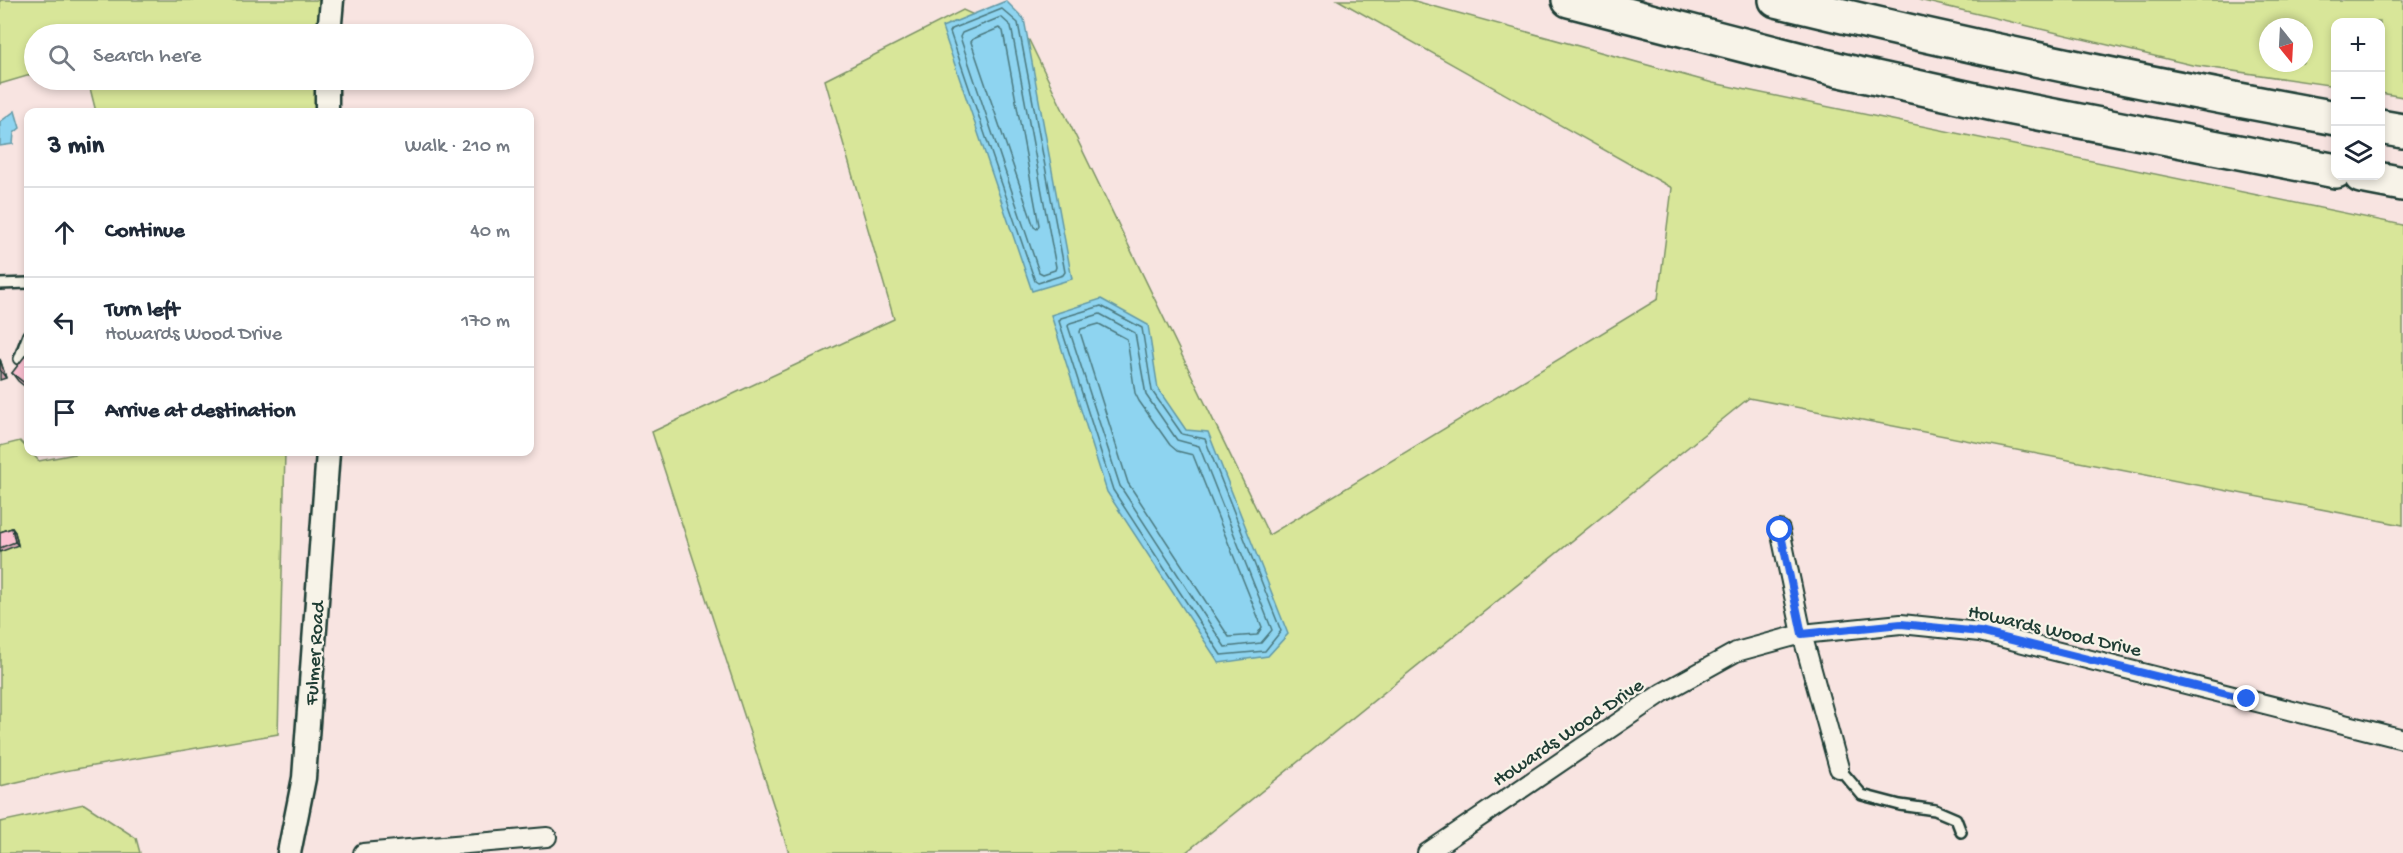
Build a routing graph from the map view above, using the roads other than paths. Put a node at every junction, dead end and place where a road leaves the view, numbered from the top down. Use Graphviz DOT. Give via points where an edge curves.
graph roads {
  1 [pos="332,0"];
  2 [pos="1569,0"];
  3 [pos="1776,0"];
  4 [pos="330,24"];
  5 [pos="327,90"];
  6 [pos="327,108"];
  7 [pos="2331,117"];
  8 [pos="2385,128"];
  9 [pos="2403,131"];
  10 [pos="2331,170"];
  11 [pos="2382,180"];
  12 [pos="2403,184"];
  13 [pos="24,283"];
  14 [pos="0,284"];
  15 [pos="24,345"];
  16 [pos="19,359"];
  17 [pos="328,456"];
  18 [pos="1780,530"];
  19 [pos="1802,634"];
  20 [pos="2403,739"];
  21 [pos="1839,768"];
  22 [pos="1961,832"];
  23 [pos="547,837"];
  24 [pos="289,853"];
  25 [pos="363,853"];
  26 [pos="1427,853"];
  1 -- 4 [label="street"];
  2 -- 10 [label="highway" via="1863,75"];
  3 -- 7 [label="highway" via="1924,36"];
  5 -- 6 [label="street"];
  8 -- 9 [label="highway"];
  11 -- 12 [label="highway"];
  13 -- 14 [label="lane"];
  15 -- 16 [label="lane"];
  17 -- 24 [label="street, Fulmer Road" via="304,778"];
  18 -- 19 [label="street"];
  19 -- 20 [label="street, Howards Wood Drive" via="1901,624 1980,632"];
  19 -- 21 [label="street"];
  19 -- 26 [label="street, Howards Wood Drive" via="1736,652 1662,693"];
  21 -- 22 [label="lane" via="1862,795 1935,810 1956,819"];
  23 -- 25 [label="street"];
}
